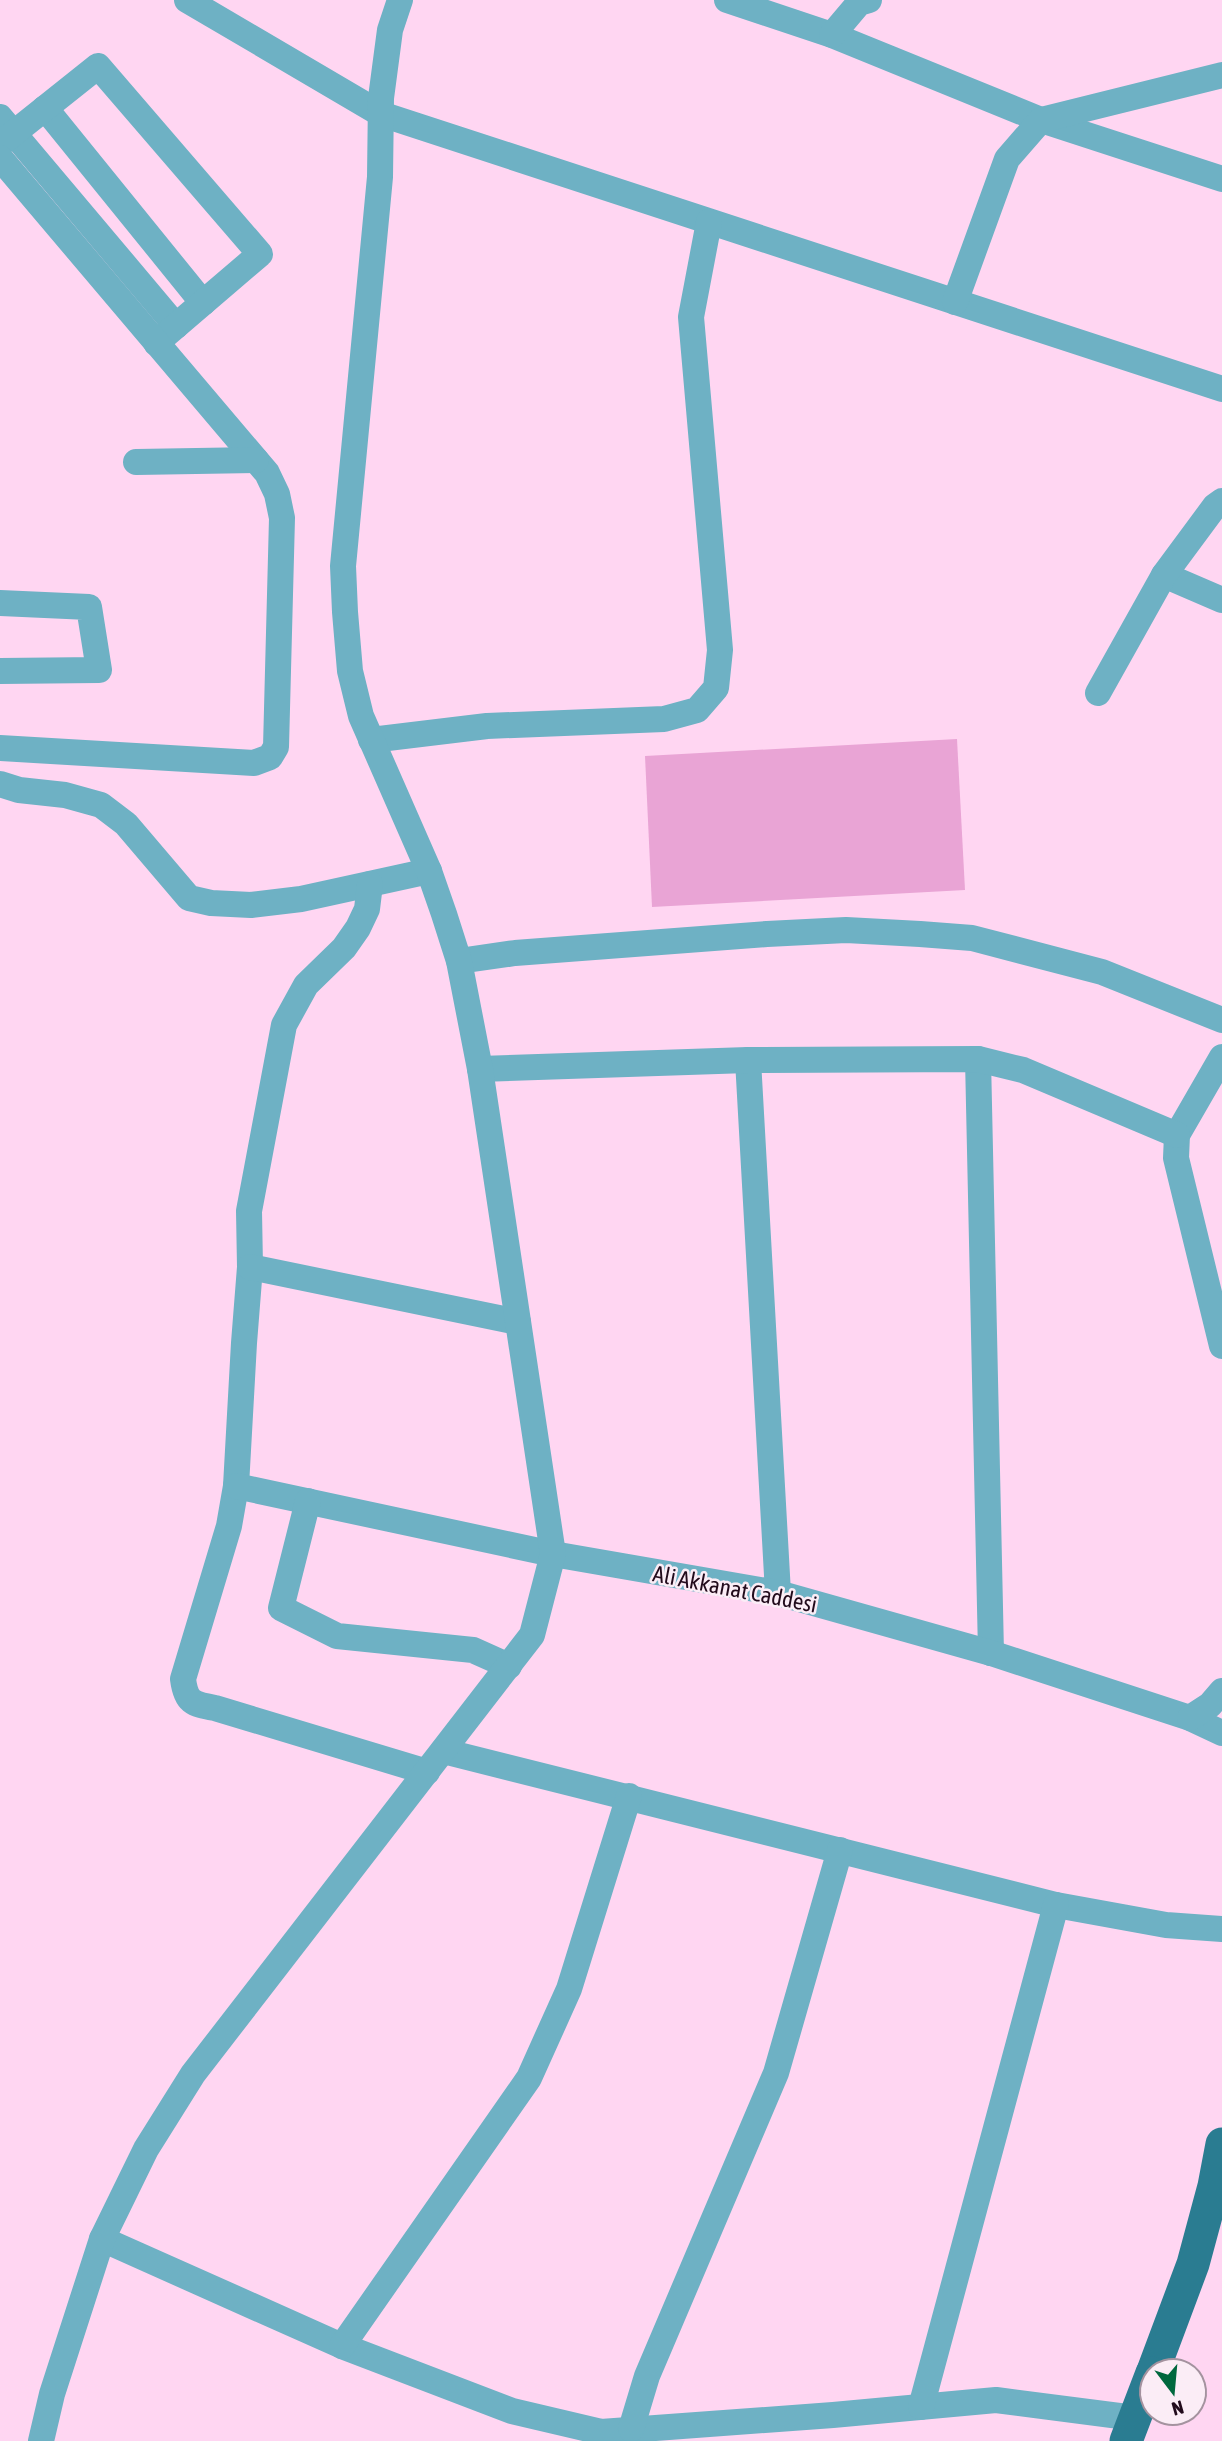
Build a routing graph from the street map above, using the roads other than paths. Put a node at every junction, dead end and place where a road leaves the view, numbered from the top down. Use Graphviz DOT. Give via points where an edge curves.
graph roads {
  1 [pos="187,0"];
  2 [pos="400,0"];
  3 [pos="727,0"];
  4 [pos="869,0"];
  5 [pos="832,34"];
  6 [pos="1222,75"];
  7 [pos="45,108"];
  8 [pos="381,114"];
  9 [pos="1041,120"];
  10 [pos="5,131"];
  11 [pos="0,158"];
  12 [pos="1222,179"];
  13 [pos="709,222"];
  14 [pos="955,302"];
  15 [pos="203,303"];
  16 [pos="166,335"];
  17 [pos="1222,389"];
  18 [pos="256,460"];
  19 [pos="136,462"];
  20 [pos="1222,501"];
  21 [pos="1164,575"];
  22 [pos="1222,600"];
  23 [pos="0,603"];
  24 [pos="0,671"];
  25 [pos="1098,693"];
  26 [pos="370,740"];
  27 [pos="0,748"];
  28 [pos="0,783"];
  29 [pos="429,871"];
  30 [pos="370,884"];
  31 [pos="459,961"];
  32 [pos="1222,1020"];
  33 [pos="1222,1057"];
  34 [pos="978,1059"];
  35 [pos="748,1060"];
  36 [pos="480,1069"];
  37 [pos="1177,1135"];
  38 [pos="250,1267"];
  39 [pos="518,1322"];
  40 [pos="1222,1346"];
  41 [pos="236,1486"];
  42 [pos="309,1501"];
  43 [pos="553,1554"];
  44 [pos="778,1593"];
  45 [pos="991,1653"];
  46 [pos="509,1666"];
  47 [pos="1222,1691"];
  48 [pos="1190,1718"];
  49 [pos="1222,1733"];
  50 [pos="443,1751"];
  51 [pos="427,1772"];
  52 [pos="629,1796"];
  53 [pos="839,1850"];
  54 [pos="1056,1905"];
  55 [pos="1222,1929"];
  56 [pos="1222,2144"];
  57 [pos="1218,2187"];
  58 [pos="102,2239"];
  59 [pos="342,2346"];
  60 [pos="1158,2357"];
  61 [pos="921,2407"];
  62 [pos="1138,2409"];
  63 [pos="631,2429"];
  64 [pos="1130,2430"];
  65 [pos="41,2441"];
  1 -- 8 [label="street"];
  2 -- 8 [label="street" via="390,30"];
  3 -- 5 [label="street"];
  4 -- 5 [label="street" via="859,3"];
  5 -- 9 [label="street"];
  6 -- 9 [label="street"];
  7 -- 10 [label="street"];
  7 -- 15 [label="street"];
  7 -- 15 [label="street" via="98,66 260,254"];
  8 -- 13 [label="street"];
  8 -- 26 [label="street" via="380,177 343,566 350,671"];
  9 -- 12 [label="street"];
  9 -- 14 [label="street" via="1007,159"];
  10 -- 16 [label="street"];
  11 -- 16 [label="street"];
  13 -- 14 [label="street"];
  13 -- 26 [label="street" via="691,317 720,650 716,688 697,710 664,719 487,726"];
  14 -- 17 [label="street"];
  15 -- 16 [label="street"];
  16 -- 18 [label="street"];
  18 -- 19 [label="street"];
  18 -- 27 [label="street" via="277,494 282,518 276,747 271,757 254,763"];
  20 -- 21 [label="street"];
  21 -- 22 [label="street"];
  21 -- 25 [label="street"];
  23 -- 24 [label="street" via="89,607 99,670"];
  26 -- 29 [label="street"];
  28 -- 30 [label="street" via="101,805 125,824 189,898 251,905"];
  29 -- 30 [label="street"];
  29 -- 31 [label="street"];
  30 -- 38 [label="street" via="367,909 358,929 306,985 284,1025 249,1211"];
  31 -- 32 [label="street" via="514,953 846,930 972,938 1102,972"];
  31 -- 36 [label="street"];
  33 -- 37 [label="street"];
  34 -- 35 [label="street"];
  34 -- 37 [label="street" via="1023,1070"];
  34 -- 45 [label="street"];
  35 -- 36 [label="street"];
  35 -- 44 [label="street"];
  36 -- 39 [label="street"];
  37 -- 40 [label="street" via="1176,1158"];
  38 -- 39 [label="street"];
  38 -- 41 [label="street"];
  39 -- 43 [label="street"];
  41 -- 42 [label="street, Ali Akkanat Caddesi"];
  41 -- 51 [label="street" via="229,1526 183,1679 185,1694 200,1706"];
  42 -- 43 [label="street, Ali Akkanat Caddesi"];
  42 -- 46 [label="street" via="281,1608 337,1636 473,1650"];
  43 -- 44 [label="street, Ali Akkanat Caddesi"];
  43 -- 46 [label="street" via="533,1635"];
  44 -- 45 [label="street, Ali Akkanat Caddesi"];
  45 -- 48 [label="street, Ali Akkanat Caddesi"];
  46 -- 50 [label="street"];
  47 -- 48 [label="street"];
  48 -- 49 [label="street, Ali Akkanat Caddesi"];
  50 -- 51 [label="street"];
  50 -- 52 [label="street"];
  51 -- 58 [label="street" via="193,2074 146,2149"];
  52 -- 53 [label="street"];
  52 -- 59 [label="street" via="569,1989 529,2078"];
  53 -- 54 [label="street"];
  53 -- 63 [label="street" via="776,2073 647,2376"];
  54 -- 55 [label="street" via="1166,1925"];
  54 -- 61 [label="street"];
  56 -- 57 [label="main road"];
  57 -- 60 [label="main road"];
  58 -- 59 [label="street"];
  58 -- 65 [label="street"];
  59 -- 63 [label="street" via="512,2411 601,2432"];
  61 -- 63 [label="street"];
  61 -- 64 [label="street" via="996,2400"];
  62 -- 64 [label="main road"];
}
